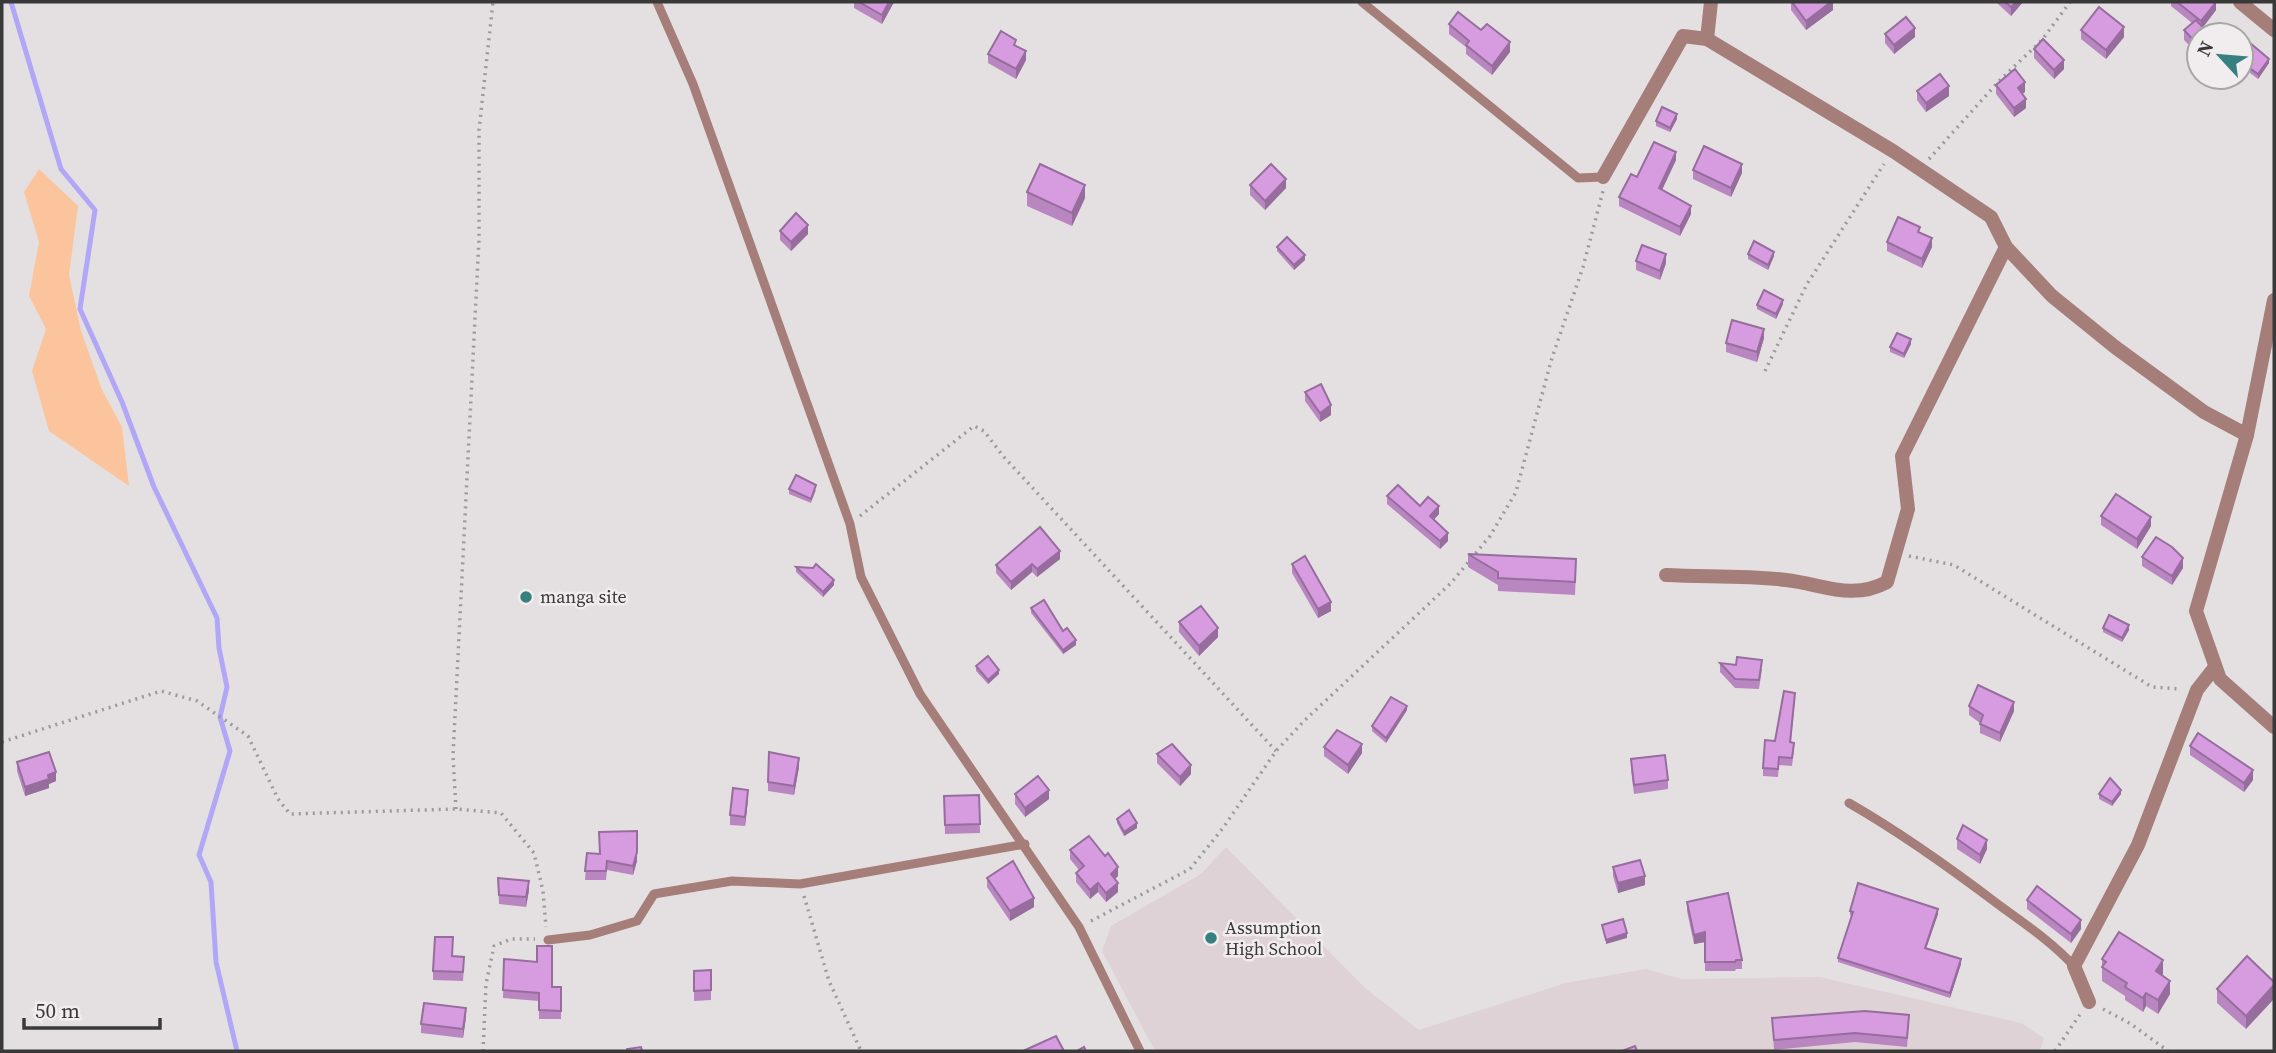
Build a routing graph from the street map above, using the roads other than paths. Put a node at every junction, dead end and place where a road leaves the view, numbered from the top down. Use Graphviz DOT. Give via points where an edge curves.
graph roads {
  1 [pos="657,2"];
  2 [pos="1362,2"];
  3 [pos="1711,2"];
  4 [pos="2240,2"];
  5 [pos="2274,30"];
  6 [pos="1707,39"];
  7 [pos="1603,177"];
  8 [pos="2006,247"];
  9 [pos="2274,300"];
  10 [pos="2247,435"];
  11 [pos="1666,575"];
  12 [pos="2215,667"];
  13 [pos="2274,727"];
  14 [pos="1849,803"];
  15 [pos="1025,844"];
  16 [pos="548,940"];
  17 [pos="2074,966"];
  18 [pos="2089,1002"];
  19 [pos="1140,1051"];
  1 -- 15 [label="lane" via="693,84 850,524 861,577 920,694"];
  2 -- 7 [label="lane" via="1578,178"];
  3 -- 6 [label="street"];
  4 -- 5 [label="street"];
  6 -- 7 [label="street" via="1682,36"];
  6 -- 8 [label="street" via="1893,151 1991,217"];
  8 -- 10 [label="street" via="2052,296 2115,347 2204,412"];
  8 -- 11 [label="street" via="1902,456 1908,509 1887,582 1873,590 1843,591 1787,580"];
  9 -- 10 [label="street"];
  10 -- 12 [label="street" via="2196,611"];
  12 -- 13 [label="street" via="2220,679"];
  12 -- 17 [label="street" via="2197,690 2138,845"];
  14 -- 17 [label="lane" via="1914,842 2060,950"];
  15 -- 16 [label="lane" via="800,884 732,881 654,894 638,921"];
  15 -- 19 [label="lane" via="1080,927"];
  17 -- 18 [label="street"];
}
